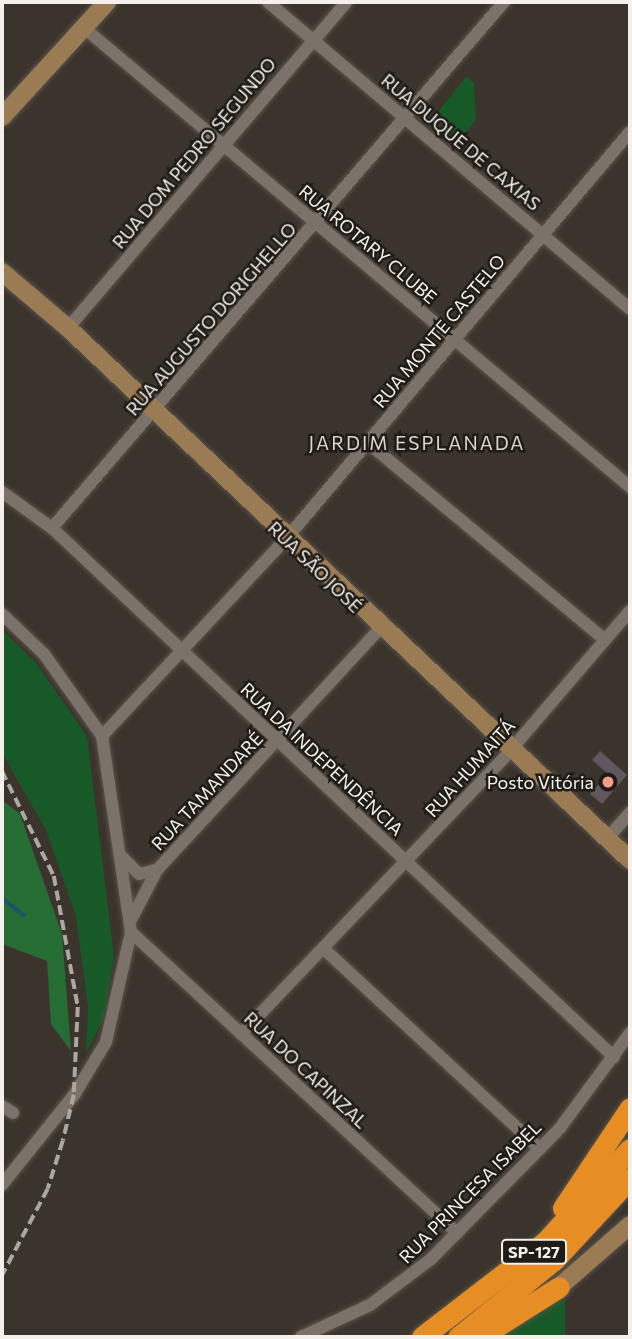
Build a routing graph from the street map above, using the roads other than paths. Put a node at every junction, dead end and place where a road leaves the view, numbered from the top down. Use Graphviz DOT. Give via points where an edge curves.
graph roads {
  1 [pos="107,2"];
  2 [pos="268,2"];
  3 [pos="346,2"];
  4 [pos="504,2"];
  5 [pos="83,27"];
  6 [pos="314,40"];
  7 [pos="2,117"];
  8 [pos="406,119"];
  9 [pos="630,132"];
  10 [pos="224,145"];
  11 [pos="316,223"];
  12 [pos="543,235"];
  13 [pos="2,272"];
  14 [pos="630,309"];
  15 [pos="68,328"];
  16 [pos="455,340"];
  17 [pos="155,413"];
  18 [pos="368,443"];
  19 [pos="630,487"];
  20 [pos="2,492"];
  21 [pos="52,528"];
  22 [pos="286,540"];
  23 [pos="630,611"];
  24 [pos="2,614"];
  25 [pos="380,628"];
  26 [pos="605,640"];
  27 [pos="182,652"];
  28 [pos="102,736"];
  29 [pos="278,742"];
  30 [pos="512,750"];
  31 [pos="630,813"];
  32 [pos="607,839"];
  33 [pos="120,855"];
  34 [pos="630,860"];
  35 [pos="407,863"];
  36 [pos="157,870"];
  37 [pos="130,929"];
  38 [pos="324,949"];
  39 [pos="630,1033"];
  40 [pos="241,1034"];
  41 [pos="614,1056"];
  42 [pos="630,1108"];
  43 [pos="540,1149"];
  44 [pos="630,1149"];
  45 [pos="630,1178"];
  46 [pos="2,1185"];
  47 [pos="630,1225"];
  48 [pos="457,1233"];
  49 [pos="511,1271"];
  50 [pos="559,1287"];
  51 [pos="301,1337"];
  52 [pos="422,1337"];
  53 [pos="458,1337"];
  54 [pos="480,1337"];
  1 -- 5 [label="street"];
  2 -- 6 [label="street, RUA DUQUE DE CAXIAS"];
  3 -- 6 [label="street, RUA DOM PEDRO SEGUNDO"];
  4 -- 8 [label="street, RUA AUGUSTO DORIGHELLO"];
  5 -- 7 [label="street"];
  5 -- 10 [label="street, RUA ROTARY CLUBE"];
  6 -- 8 [label="street, RUA DUQUE DE CAXIAS"];
  6 -- 10 [label="street, RUA DOM PEDRO SEGUNDO"];
  8 -- 11 [label="street, RUA AUGUSTO DORIGHELLO"];
  8 -- 12 [label="street, RUA DUQUE DE CAXIAS"];
  9 -- 12 [label="street, RUA MONTE CASTELO"];
  10 -- 11 [label="street, RUA ROTARY CLUBE"];
  10 -- 15 [label="street, RUA DOM PEDRO SEGUNDO"];
  11 -- 16 [label="street, RUA ROTARY CLUBE"];
  11 -- 17 [label="street, RUA AUGUSTO DORIGHELLO"];
  12 -- 14 [label="street, RUA DUQUE DE CAXIAS"];
  12 -- 16 [label="street, RUA MONTE CASTELO"];
  13 -- 15 [label="street, RUA SÃO JOSÉ"];
  15 -- 17 [label="street, RUA SÃO JOSÉ"];
  16 -- 18 [label="street, RUA MONTE CASTELO"];
  16 -- 19 [label="street, RUA ROTARY CLUBE"];
  17 -- 21 [label="street, RUA AUGUSTO DORIGHELLO"];
  17 -- 22 [label="street, RUA SÃO JOSÉ"];
  18 -- 22 [label="street, RUA MONTE CASTELO"];
  18 -- 26 [label="street"];
  20 -- 21 [label="street, RUA DA INDEPENDÊNCIA"];
  21 -- 27 [label="street, RUA DA INDEPENDÊNCIA"];
  22 -- 25 [label="street, RUA SÃO JOSÉ"];
  22 -- 27 [label="street, RUA MONTE CASTELO"];
  23 -- 26 [label="street, RUA HUMAITÁ"];
  24 -- 28 [label="street" via="44,654"];
  25 -- 29 [label="street, RUA TAMANDARÉ"];
  25 -- 30 [label="street, RUA SÃO JOSÉ"];
  26 -- 30 [label="street, RUA HUMAITÁ"];
  27 -- 28 [label="street, RUA MONTE CASTELO"];
  27 -- 29 [label="street, RUA DA INDEPENDÊNCIA"];
  28 -- 33 [label="street"];
  29 -- 35 [label="street, RUA DA INDEPENDÊNCIA"];
  29 -- 36 [label="street, RUA TAMANDARÉ"];
  30 -- 32 [label="street, RUA SÃO JOSÉ"];
  30 -- 35 [label="street, RUA HUMAITÁ"];
  31 -- 32 [label="street"];
  32 -- 34 [label="street, RUA SÃO JOSÉ"];
  33 -- 36 [label="street" via="139,874"];
  33 -- 37 [label="street"];
  35 -- 38 [label="street, RUA HUMAITÁ"];
  35 -- 41 [label="street, RUA DA INDEPENDÊNCIA"];
  36 -- 37 [label="street, RUA TAMANDARÉ" via="140,893"];
  37 -- 40 [label="street, RUA DO CAPINZAL"];
  37 -- 46 [label="street, RUA TAMANDARÉ" via="106,1042 74,1095"];
  38 -- 40 [label="street, RUA HUMAITÁ"];
  38 -- 43 [label="street"];
  39 -- 41 [label="street, RUA PRINCESA ISABEL"];
  40 -- 48 [label="street, RUA DO CAPINZAL"];
  41 -- 43 [label="street, RUA PRINCESA ISABEL"];
  42 -- 49 [label="highway" via="569,1200"];
  43 -- 48 [label="street, RUA PRINCESA ISABEL"];
  44 -- 49 [label="highway, SP-127" via="579,1208"];
  45 -- 53 [label="highway, SP-127" via="555,1259"];
  47 -- 50 [label="street"];
  48 -- 51 [label="street, RUA PRINCESA ISABEL" via="399,1286"];
  49 -- 52 [label="highway, SP-127"];
  50 -- 54 [label="highway"];
}
